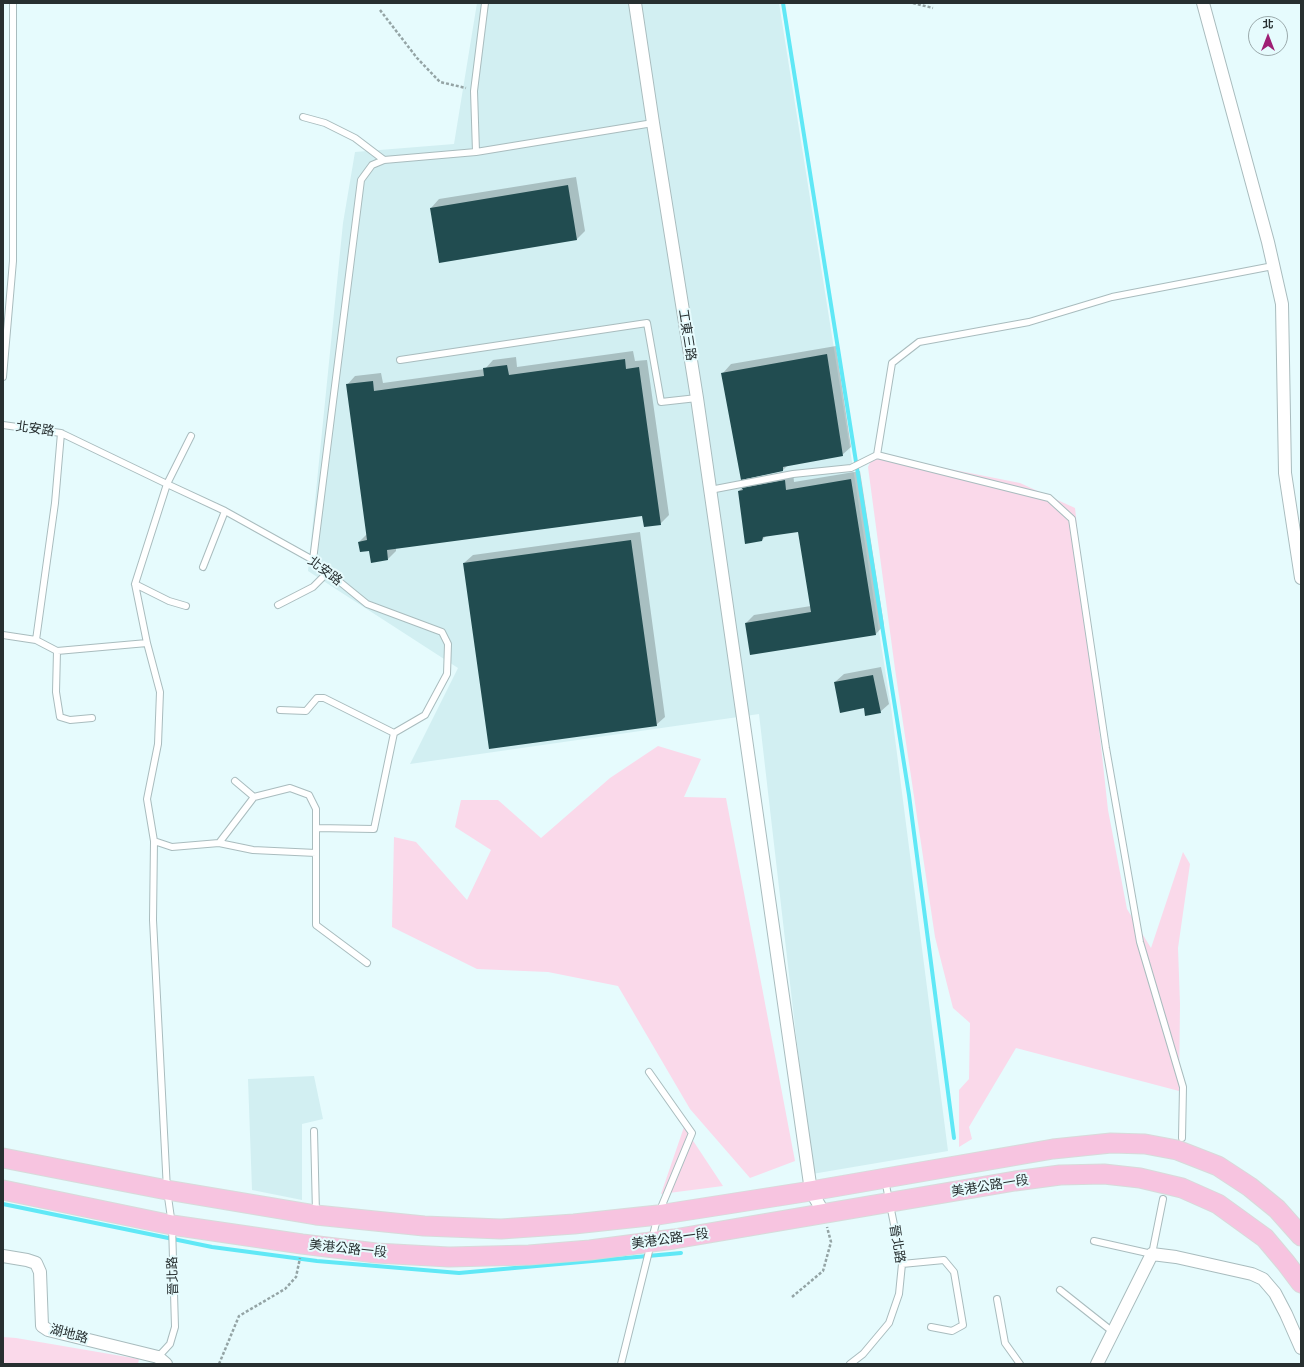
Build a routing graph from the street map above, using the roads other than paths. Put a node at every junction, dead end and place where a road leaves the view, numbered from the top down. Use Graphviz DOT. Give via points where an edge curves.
graph roads {
  1 [pos="13,3"];
  2 [pos="485,3"];
  3 [pos="635,3"];
  4 [pos="1203,3"];
  5 [pos="303,117"];
  6 [pos="653,123"];
  7 [pos="476,152"];
  8 [pos="384,160"];
  9 [pos="1273,266"];
  10 [pos="400,360"];
  11 [pos="3,378"];
  12 [pos="697,398"];
  13 [pos="3,425"];
  14 [pos="61,433"];
  15 [pos="192,436"];
  16 [pos="877,455"];
  17 [pos="167,484"];
  18 [pos="710,490"];
  19 [pos="225,511"];
  20 [pos="313,560"];
  21 [pos="203,567"];
  22 [pos="328,572"];
  23 [pos="1301,578"];
  24 [pos="135,584"];
  25 [pos="278,605"];
  26 [pos="186,606"];
  27 [pos="3,635"];
  28 [pos="36,640"];
  29 [pos="147,643"];
  30 [pos="57,651"];
  31 [pos="280,710"];
  32 [pos="92,718"];
  33 [pos="394,733"];
  34 [pos="235,781"];
  35 [pos="254,797"];
  36 [pos="316,828"];
  37 [pos="154,841"];
  38 [pos="219,843"];
  39 [pos="316,853"];
  40 [pos="367,963"];
  41 [pos="649,1072"];
  42 [pos="314,1131"];
  43 [pos="1182,1138"];
  44 [pos="3,1158"];
  45 [pos="885,1179"];
  46 [pos="3,1190"];
  47 [pos="167,1190"];
  48 [pos="811,1191"];
  49 [pos="1163,1199"];
  50 [pos="890,1203"];
  51 [pos="316,1215"];
  52 [pos="658,1215"];
  53 [pos="824,1215"];
  54 [pos="172,1225"];
  55 [pos="1301,1236"];
  56 [pos="1094,1241"];
  57 [pos="650,1242"];
  58 [pos="1152,1254"];
  59 [pos="3,1256"];
  60 [pos="902,1264"];
  61 [pos="1301,1283"];
  62 [pos="1060,1290"];
  63 [pos="997,1299"];
  64 [pos="932,1327"];
  65 [pos="1113,1332"];
  66 [pos="1301,1348"];
  67 [pos="162,1360"];
  68 [pos="621,1364"];
  69 [pos="850,1364"];
  70 [pos="1020,1364"];
  71 [pos="1097,1364"];
  1 -- 11 [label="lane" via="13,261"];
  2 -- 7 [label="lane" via="474,90"];
  3 -- 6 [label="street, 工東三路"];
  4 -- 9 [label="street"];
  5 -- 8 [label="lane" via="326,123 356,138"];
  6 -- 7 [label="lane"];
  6 -- 12 [label="street, 工東三路"];
  7 -- 8 [label="lane"];
  8 -- 20 [label="lane" via="372,165 361,180"];
  9 -- 16 [label="lane" via="1112,297 1029,322 919,342 892,363"];
  9 -- 23 [label="street" via="1282,304 1285,473"];
  10 -- 12 [label="lane" via="647,324 661,402"];
  12 -- 18 [label="street, 工東三路"];
  13 -- 14 [label="lane, 北安路"];
  14 -- 17 [label="lane, 北安路"];
  14 -- 28 [label="lane" via="55,503"];
  15 -- 17 [label="lane"];
  16 -- 18 [label="lane" via="851,468 793,474"];
  16 -- 43 [label="lane" via="1049,498 1072,519 1106,748 1140,942 1183,1087"];
  17 -- 19 [label="lane, 北安路"];
  17 -- 24 [label="lane"];
  18 -- 48 [label="street, 工東三路"];
  19 -- 20 [label="lane, 北安路"];
  19 -- 21 [label="lane"];
  20 -- 22 [label="lane, 北安路"];
  22 -- 25 [label="lane" via="313,587"];
  22 -- 33 [label="lane, 北安路" via="367,604 442,632 448,644 447,674 425,715"];
  24 -- 26 [label="lane" via="169,601"];
  24 -- 29 [label="lane, 晉北路"];
  27 -- 28 [label="lane"];
  28 -- 30 [label="lane"];
  29 -- 30 [label="lane"];
  29 -- 37 [label="lane, 晉北路" via="160,692 158,744 147,799"];
  30 -- 32 [label="lane" via="56,692 60,717 70,720"];
  31 -- 33 [label="lane" via="306,711 317,698 324,698"];
  33 -- 36 [label="lane" via="374,829"];
  34 -- 35 [label="lane"];
  35 -- 36 [label="lane" via="290,788 300,790 309,795 316,809"];
  35 -- 38 [label="lane"];
  36 -- 39 [label="lane"];
  37 -- 38 [label="lane" via="172,847"];
  37 -- 47 [label="lane, 晉北路" via="153,920"];
  38 -- 39 [label="lane" via="253,850"];
  39 -- 40 [label="lane" via="316,925"];
  41 -- 52 [label="lane" via="692,1133"];
  42 -- 51 [label="lane"];
  44 -- 47 [label="main road, 美港公路一段"];
  45 -- 48 [label="main road, 美港公路一段"];
  45 -- 50 [label="lane, 晉北路"];
  45 -- 55 [label="main road, 美港公路一段" via="1053,1149 1111,1143 1145,1144 1177,1150 1218,1166 1277,1209"];
  46 -- 54 [label="main road, 美港公路一段"];
  47 -- 51 [label="main road, 美港公路一段"];
  47 -- 54 [label="lane, 晉北路"];
  48 -- 52 [label="main road, 美港公路一段"];
  48 -- 53 [label="street"];
  49 -- 58 [label="lane"];
  50 -- 53 [label="main road, 美港公路一段"];
  50 -- 60 [label="lane, 晉北路"];
  50 -- 61 [label="main road, 美港公路一段" via="1060,1175 1104,1174 1140,1178 1182,1188 1218,1204 1265,1238"];
  51 -- 52 [label="main road, 美港公路一段" via="424,1226 501,1229"];
  52 -- 57 [label="lane"];
  53 -- 57 [label="main road, 美港公路一段"];
  54 -- 57 [label="main road, 美港公路一段" via="376,1253 449,1257 529,1255"];
  54 -- 67 [label="lane, 晉北路" via="175,1327"];
  56 -- 58 [label="lane"];
  57 -- 68 [label="lane"];
  58 -- 65 [label="street"];
  58 -- 66 [label="street" via="1184,1258 1252,1274 1263,1279 1286,1314"];
  59 -- 67 [label="street, 湖地路" via="36,1263 40,1272 42,1326 48,1330"];
  60 -- 64 [label="lane" via="944,1260 954,1272 963,1325 952,1331"];
  60 -- 69 [label="lane, 晉北路" via="899,1294 889,1323"];
  62 -- 65 [label="lane"];
  63 -- 70 [label="lane" via="1005,1343"];
  65 -- 71 [label="street"];
}
